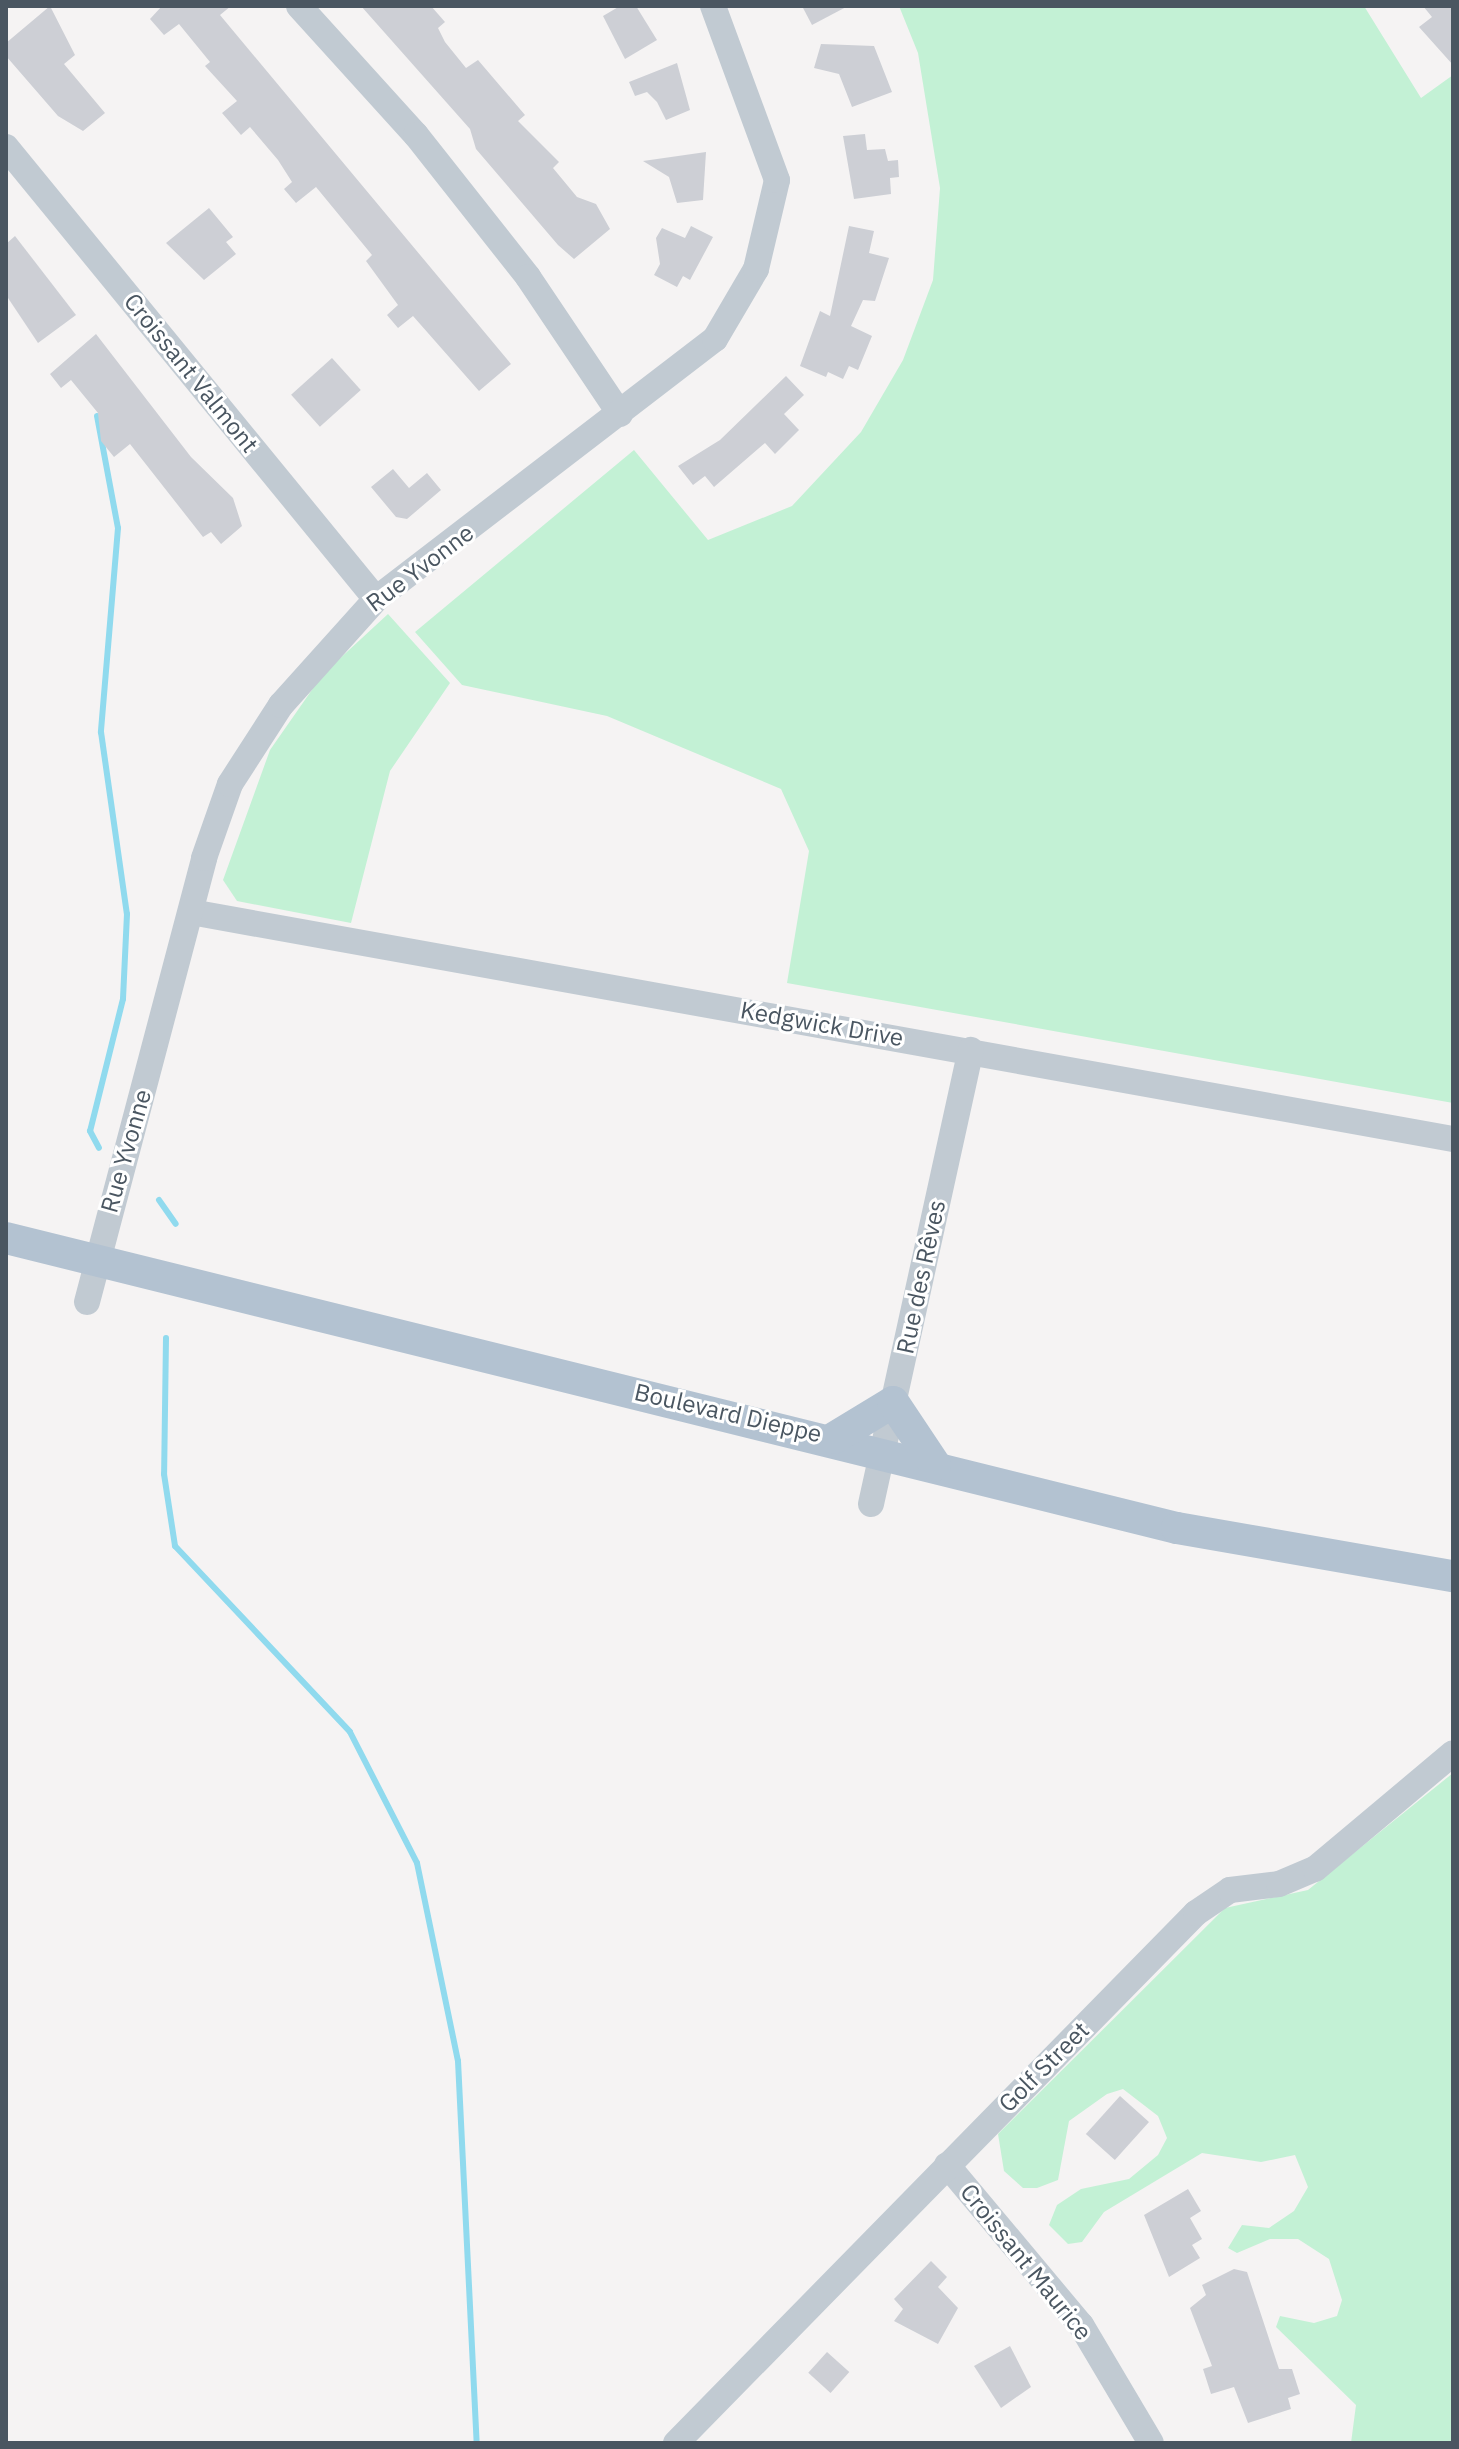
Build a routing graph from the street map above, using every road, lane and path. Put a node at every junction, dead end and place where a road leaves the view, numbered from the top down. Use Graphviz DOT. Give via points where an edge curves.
graph roads {
  1 [pos="299,6"];
  2 [pos="713,6"];
  3 [pos="6,147"];
  4 [pos="620,414"];
  5 [pos="376,599"];
  6 [pos="191,912"];
  7 [pos="971,1050"];
  8 [pos="1453,1139"];
  9 [pos="6,1238"];
  10 [pos="96,1259"];
  11 [pos="87,1302"];
  12 [pos="893,1402"];
  13 [pos="834,1438"];
  14 [pos="882,1451"];
  15 [pos="935,1465"];
  16 [pos="871,1504"];
  17 [pos="1453,1576"];
  18 [pos="1453,1753"];
  19 [pos="947,2165"];
  20 [pos="676,2443"];
  21 [pos="1151,2443"];
  1 -- 4 [label="street" via="435,158 528,277"];
  2 -- 4 [label="street, Rue Yvonne" via="777,180 756,269 715,339"];
  3 -- 5 [label="street, Croissant Valmont"];
  4 -- 5 [label="street, Rue Yvonne"];
  5 -- 6 [label="street, Rue Yvonne" via="281,705 230,784"];
  6 -- 7 [label="street, Kedgwick Drive"];
  6 -- 10 [label="street, Rue Yvonne"];
  7 -- 8 [label="street, Kedgwick Drive"];
  7 -- 12 [label="street, Rue des Rêves"];
  9 -- 10 [label="main road, Boulevard Dieppe"];
  10 -- 11 [label="street, Rue Yvonne"];
  10 -- 13 [label="main road, Boulevard Dieppe"];
  12 -- 13 [label="main road"];
  12 -- 14 [label="street, Rue des Rêves"];
  12 -- 15 [label="main road"];
  13 -- 14 [label="main road, Boulevard Dieppe"];
  14 -- 15 [label="main road, Boulevard Dieppe"];
  14 -- 16 [label="street, Rue des Rêves"];
  15 -- 17 [label="main road, Boulevard Dieppe" via="1237,1542"];
  18 -- 19 [label="street, Golf Street" via="1315,1869 1279,1884 1230,1890 1205,1905"];
  19 -- 20 [label="street, Golf Street"];
  19 -- 21 [label="street, Croissant Maurice" via="1081,2325"];
}
